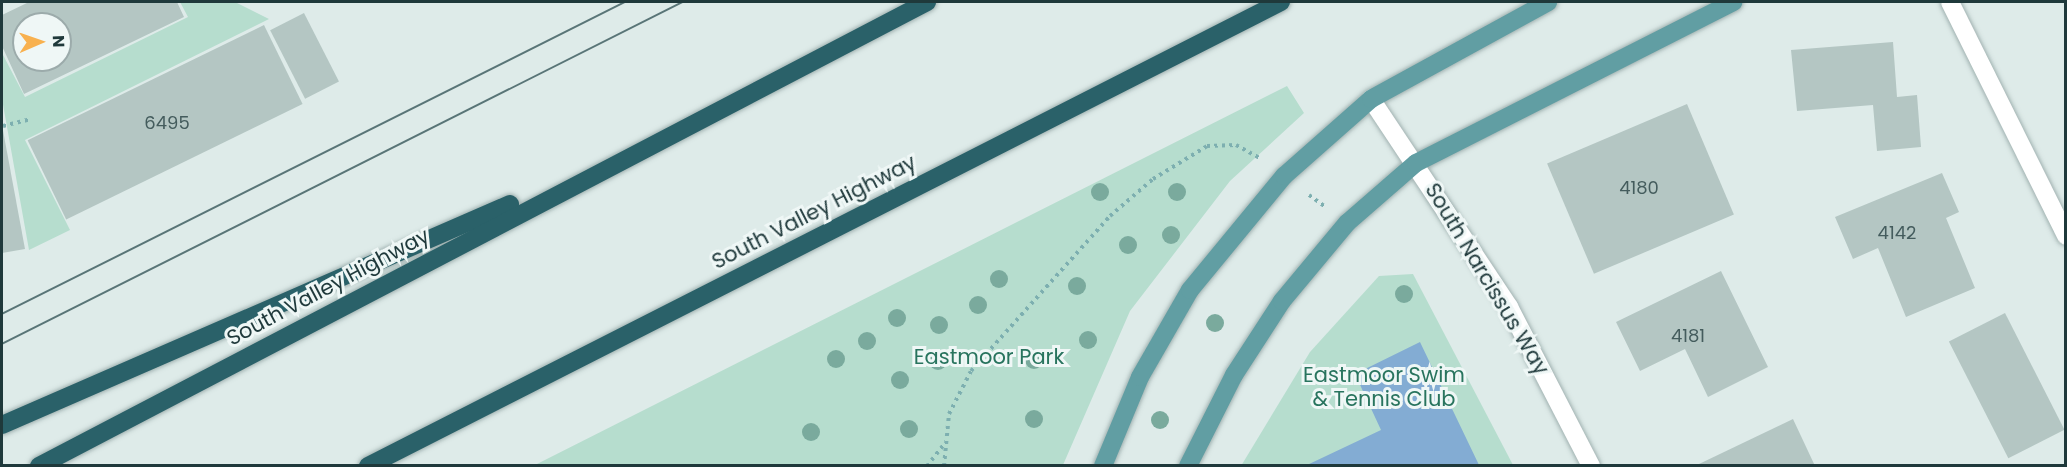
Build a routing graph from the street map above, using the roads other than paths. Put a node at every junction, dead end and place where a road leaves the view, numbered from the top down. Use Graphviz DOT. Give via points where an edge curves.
graph roads {
  1 [pos="927,2"];
  2 [pos="1281,2"];
  3 [pos="1548,2"];
  4 [pos="1734,2"];
  5 [pos="1950,2"];
  6 [pos="1371,99"];
  7 [pos="647,144"];
  8 [pos="1416,163"];
  9 [pos="2066,236"];
  10 [pos="2,425"];
  11 [pos="1188,464"];
  12 [pos="39,465"];
  13 [pos="368,465"];
  14 [pos="1103,465"];
  15 [pos="1591,465"];
  1 -- 7 [label="highway, South Valley Highway"];
  2 -- 13 [label="highway, South Valley Highway"];
  3 -- 6 [label="main road"];
  4 -- 8 [label="main road"];
  5 -- 9 [label="street"];
  6 -- 8 [label="street, South Narcissus Way"];
  6 -- 14 [label="main road" via="1284,176 1190,290 1113,434"];
  7 -- 10 [label="highway"];
  7 -- 12 [label="highway, South Valley Highway"];
  8 -- 11 [label="main road" via="1347,223 1257,336"];
  8 -- 15 [label="street, South Narcissus Way" via="1509,307"];
}
